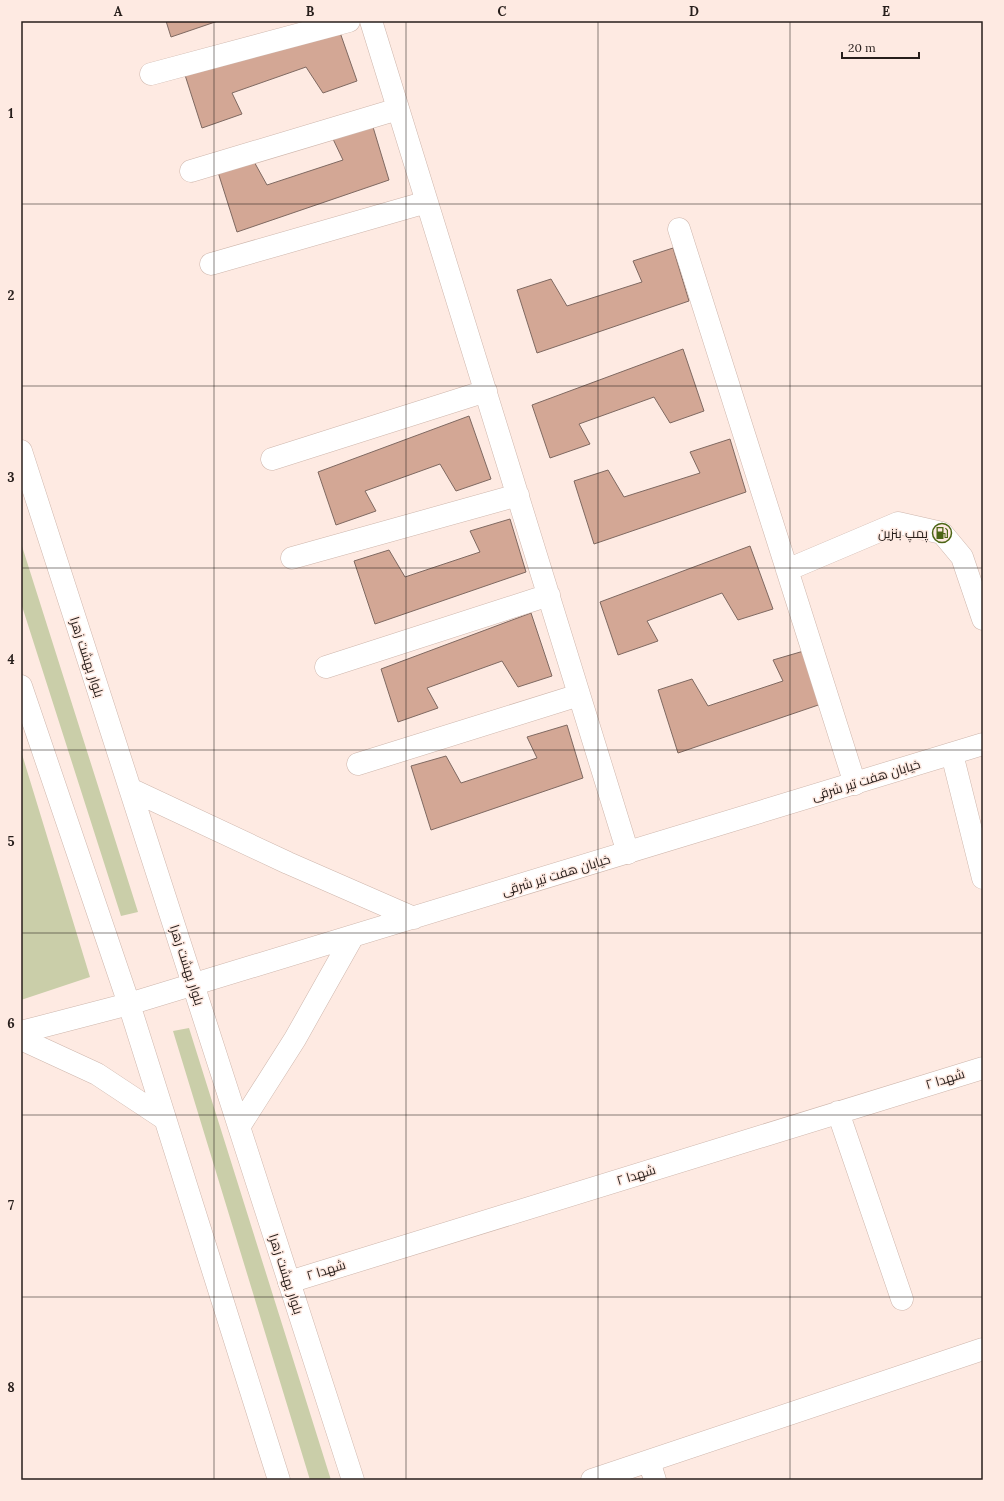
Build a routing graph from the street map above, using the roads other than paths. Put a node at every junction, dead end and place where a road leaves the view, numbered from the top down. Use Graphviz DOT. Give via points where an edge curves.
graph roads {
  1 [pos="349,21"];
  2 [pos="372,21"];
  3 [pos="151,74"];
  4 [pos="398,109"];
  5 [pos="191,171"];
  6 [pos="427,202"];
  7 [pos="679,229"];
  8 [pos="211,264"];
  9 [pos="486,391"];
  10 [pos="21,451"];
  11 [pos="272,460"];
  12 [pos="518,495"];
  13 [pos="292,558"];
  14 [pos="787,570"];
  15 [pos="549,595"];
  16 [pos="983,619"];
  17 [pos="326,667"];
  18 [pos="21,686"];
  19 [pos="579,695"];
  20 [pos="983,744"];
  21 [pos="952,754"];
  22 [pos="358,764"];
  23 [pos="855,784"];
  24 [pos="130,788"];
  25 [pos="628,853"];
  26 [pos="983,878"];
  27 [pos="414,918"];
  28 [pos="353,936"];
  29 [pos="193,985"];
  30 [pos="129,1004"];
  31 [pos="21,1032"];
  32 [pos="21,1039"];
  33 [pos="983,1068"];
  34 [pos="838,1112"];
  35 [pos="165,1119"];
  36 [pos="239,1127"];
  37 [pos="289,1282"];
  38 [pos="902,1299"];
  39 [pos="983,1349"];
  40 [pos="652,1471"];
  41 [pos="279,1480"];
  42 [pos="353,1480"];
  43 [pos="592,1480"];
  1 -- 3 [label="street"];
  2 -- 4 [label="street"];
  4 -- 5 [label="street"];
  4 -- 6 [label="street"];
  6 -- 8 [label="street"];
  6 -- 9 [label="street"];
  7 -- 14 [label="street"];
  9 -- 11 [label="street"];
  9 -- 12 [label="street"];
  10 -- 24 [label="street, بلوار بهشت زهرا"];
  12 -- 13 [label="street"];
  12 -- 15 [label="street"];
  14 -- 16 [label="street" via="898,523 942,533 962,557"];
  14 -- 23 [label="street"];
  15 -- 17 [label="street"];
  15 -- 19 [label="street"];
  18 -- 30 [label="street"];
  19 -- 22 [label="street"];
  19 -- 25 [label="street"];
  20 -- 21 [label="street, خیابان هفت تیر شرقی"];
  21 -- 23 [label="street, خیابان هفت تیر شرقی"];
  21 -- 26 [label="street"];
  23 -- 25 [label="street, خیابان هفت تیر شرقی"];
  24 -- 27 [label="street" via="288,863"];
  24 -- 29 [label="street, بلوار بهشت زهرا"];
  25 -- 27 [label="street, خیابان هفت تیر شرقی"];
  27 -- 28 [label="street, خیابان هفت تیر شرقی"];
  28 -- 29 [label="street, خیابان هفت تیر شرقی"];
  28 -- 36 [label="street" via="296,1039"];
  29 -- 30 [label="street, خیابان هفت تیر شرقی"];
  29 -- 36 [label="street, بلوار بهشت زهرا"];
  30 -- 31 [label="street, خیابان هفت تیر شرقی"];
  30 -- 35 [label="street"];
  32 -- 35 [label="street" via="97,1074"];
  33 -- 34 [label="street, شهدا ۲"];
  34 -- 37 [label="street, شهدا ۲"];
  34 -- 38 [label="street"];
  35 -- 41 [label="street"];
  36 -- 37 [label="street, بلوار بهشت زهرا"];
  37 -- 42 [label="street, بلوار بهشت زهرا"];
  39 -- 40 [label="street"];
  40 -- 43 [label="street"];
}
